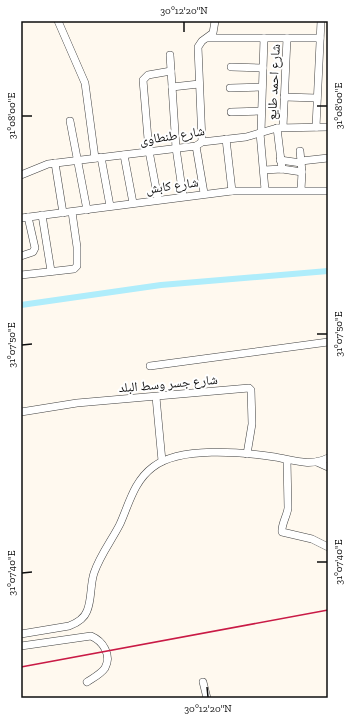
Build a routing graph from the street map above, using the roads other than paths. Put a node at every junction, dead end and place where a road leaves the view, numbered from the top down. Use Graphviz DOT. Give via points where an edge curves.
graph roads {
  1 [pos="58,21"];
  2 [pos="215,21"];
  3 [pos="321,21"];
  4 [pos="208,38"];
  5 [pos="264,38"];
  6 [pos="287,38"];
  7 [pos="320,38"];
  8 [pos="170,56"];
  9 [pos="231,68"];
  10 [pos="263,68"];
  11 [pos="171,71"];
  12 [pos="199,84"];
  13 [pos="172,87"];
  14 [pos="230,88"];
  15 [pos="262,88"];
  16 [pos="284,97"];
  17 [pos="317,98"];
  18 [pos="262,111"];
  19 [pos="231,112"];
  20 [pos="70,120"];
  21 [pos="280,127"];
  22 [pos="316,127"];
  23 [pos="328,127"];
  24 [pos="260,132"];
  25 [pos="226,139"];
  26 [pos="199,144"];
  27 [pos="176,148"];
  28 [pos="300,151"];
  29 [pos="150,152"];
  30 [pos="124,155"];
  31 [pos="98,158"];
  32 [pos="78,160"];
  33 [pos="280,160"];
  34 [pos="328,160"];
  35 [pos="301,162"];
  36 [pos="55,163"];
  37 [pos="282,169"];
  38 [pos="264,170"];
  39 [pos="302,172"];
  40 [pos="21,175"];
  41 [pos="265,190"];
  42 [pos="301,190"];
  43 [pos="232,191"];
  44 [pos="328,191"];
  45 [pos="204,193"];
  46 [pos="183,196"];
  47 [pos="158,199"];
  48 [pos="133,203"];
  49 [pos="110,206"];
  50 [pos="87,210"];
  51 [pos="72,212"];
  52 [pos="63,213"];
  53 [pos="42,215"];
  54 [pos="24,218"];
  55 [pos="21,256"];
  56 [pos="51,271"];
  57 [pos="21,275"];
  58 [pos="328,342"];
  59 [pos="150,366"];
  60 [pos="156,397"];
  61 [pos="21,412"];
  62 [pos="247,454"];
  63 [pos="328,458"];
  64 [pos="287,460"];
  65 [pos="162,461"];
  66 [pos="317,462"];
  67 [pos="328,467"];
  68 [pos="328,547"];
  69 [pos="21,634"];
  70 [pos="21,646"];
  71 [pos="87,682"];
  72 [pos="203,682"];
  73 [pos="208,698"];
  1 -- 31 [label="street" via="85,83"];
  2 -- 4 [label="street" via="215,31"];
  3 -- 7 [label="street"];
  4 -- 5 [label="street"];
  4 -- 12 [label="street" via="198,47"];
  5 -- 6 [label="street"];
  5 -- 10 [label="street"];
  6 -- 7 [label="street"];
  6 -- 16 [label="street, شارع احمد طايع"];
  7 -- 17 [label="street"];
  8 -- 11 [label="street"];
  9 -- 10 [label="street"];
  10 -- 15 [label="street"];
  11 -- 13 [label="street"];
  11 -- 29 [label="street" via="148,75 143,80"];
  12 -- 13 [label="street"];
  12 -- 26 [label="street"];
  13 -- 27 [label="street"];
  14 -- 15 [label="street"];
  15 -- 18 [label="street"];
  16 -- 17 [label="street"];
  16 -- 21 [label="street, شارع احمد طايع"];
  17 -- 22 [label="street"];
  18 -- 19 [label="street"];
  18 -- 24 [label="street"];
  20 -- 32 [label="street"];
  21 -- 22 [label="street, شارع طنطاوى"];
  21 -- 24 [label="street, شارع طنطاوى"];
  21 -- 33 [label="street, شارع احمد طايع"];
  22 -- 23 [label="street, شارع طنطاوى"];
  24 -- 25 [label="street, شارع طنطاوى"];
  24 -- 38 [label="street"];
  25 -- 26 [label="street, شارع طنطاوى"];
  25 -- 43 [label="street"];
  26 -- 27 [label="street, شارع طنطاوى"];
  26 -- 45 [label="street"];
  27 -- 29 [label="street, شارع طنطاوى"];
  27 -- 46 [label="street"];
  28 -- 35 [label="street"];
  29 -- 30 [label="street, شارع طنطاوى"];
  29 -- 47 [label="street"];
  30 -- 31 [label="street, شارع طنطاوى"];
  30 -- 48 [label="street"];
  31 -- 32 [label="street, شارع طنطاوى"];
  31 -- 49 [label="street"];
  32 -- 36 [label="street, شارع طنطاوى"];
  32 -- 50 [label="street"];
  33 -- 35 [label="street"];
  33 -- 37 [label="street, شارع احمد طايع"];
  34 -- 35 [label="street"];
  35 -- 39 [label="street"];
  36 -- 40 [label="street, شارع طنطاوى"];
  36 -- 52 [label="street"];
  37 -- 38 [label="street"];
  37 -- 39 [label="street"];
  38 -- 41 [label="street"];
  39 -- 42 [label="street"];
  41 -- 42 [label="street, شارع كابش"];
  41 -- 43 [label="street, شارع كابش"];
  42 -- 44 [label="street, شارع كابش"];
  43 -- 45 [label="street, شارع كابش"];
  45 -- 46 [label="street, شارع كابش"];
  46 -- 47 [label="street, شارع كابش"];
  47 -- 48 [label="street, شارع كابش"];
  48 -- 49 [label="street, شارع كابش"];
  49 -- 50 [label="street, شارع كابش"];
  50 -- 51 [label="street, شارع كابش"];
  51 -- 52 [label="street, شارع كابش"];
  51 -- 56 [label="street" via="77,266"];
  52 -- 53 [label="street, شارع كابش"];
  53 -- 54 [label="street, شارع كابش"];
  53 -- 56 [label="street"];
  54 -- 55 [label="street" via="35,248 33,252"];
  56 -- 57 [label="street"];
  58 -- 59 [label="street"];
  60 -- 61 [label="street, شارع جسر وسط البلد" via="77,403"];
  60 -- 62 [label="street, شارع جسر وسط البلد" via="251,389 252,424"];
  60 -- 65 [label="street"];
  62 -- 64 [label="street"];
  62 -- 65 [label="street" via="205,454 172,457"];
  63 -- 66 [label="street"];
  64 -- 66 [label="street"];
  64 -- 68 [label="street" via="288,508 282,532 312,539"];
  65 -- 69 [label="street" via="153,466 139,481 120,524 97,564 88,611 80,621 69,626"];
  66 -- 67 [label="street"];
  70 -- 71 [label="street" via="91,636 98,638 106,651 105,667"];
  72 -- 73 [label="street"];
}
